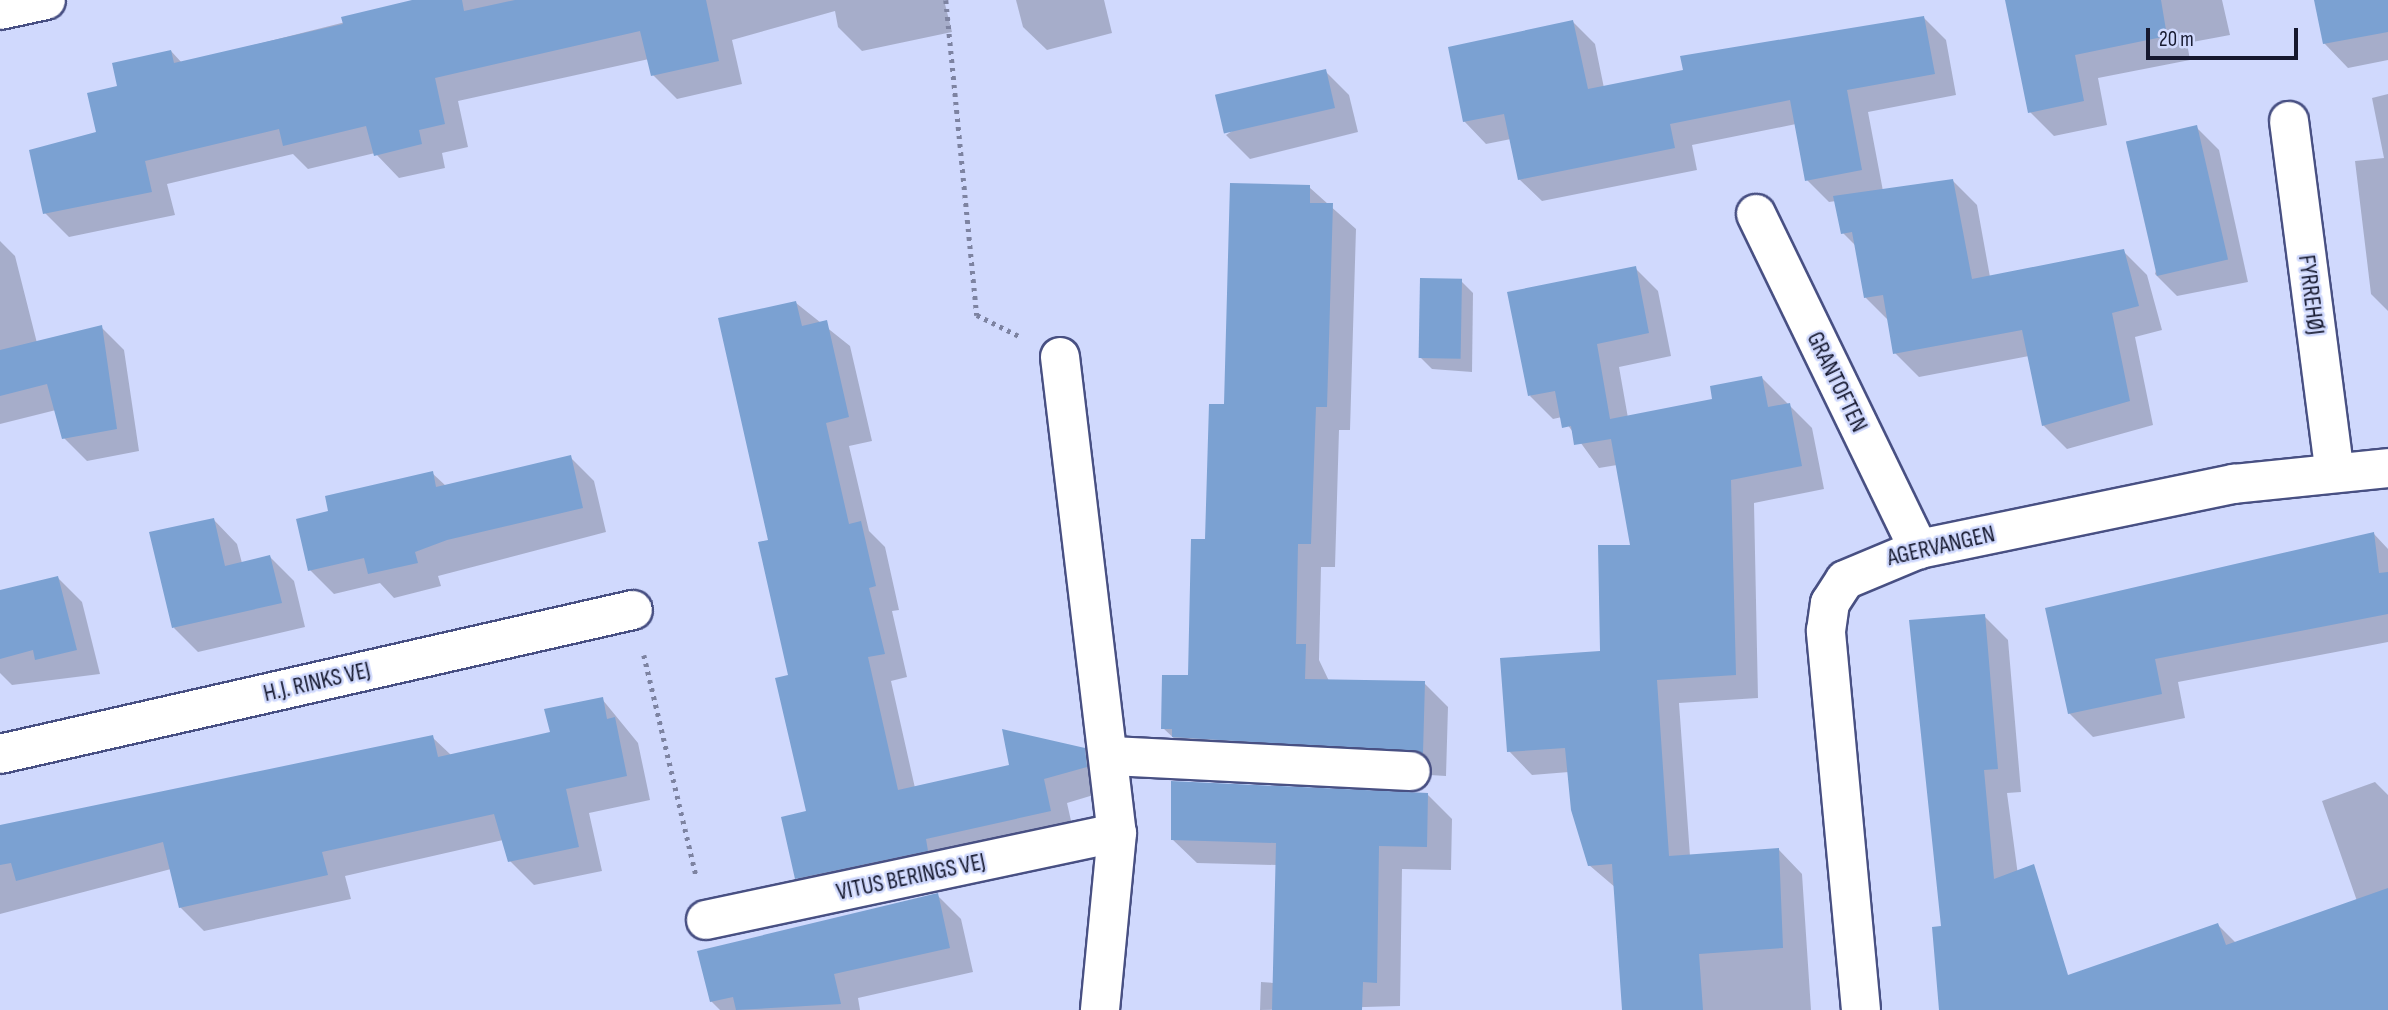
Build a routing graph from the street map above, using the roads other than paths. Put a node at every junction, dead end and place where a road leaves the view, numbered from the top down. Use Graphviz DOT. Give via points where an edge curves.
graph roads {
  1 [pos="46,0"];
  2 [pos="0,10"];
  3 [pos="2289,121"];
  4 [pos="1756,215"];
  5 [pos="1060,357"];
  6 [pos="2388,468"];
  7 [pos="2334,469"];
  8 [pos="1919,549"];
  9 [pos="633,610"];
  10 [pos="0,754"];
  11 [pos="1111,757"];
  12 [pos="1411,771"];
  13 [pos="1117,833"];
  14 [pos="706,920"];
  15 [pos="1100,1010"];
  16 [pos="1861,1010"];
  1 -- 2 [label="street"];
  3 -- 7 [label="street, FYRREHØJ"];
  4 -- 8 [label="street, GRANTOFTEN"];
  5 -- 11 [label="street" via="1083,577"];
  6 -- 7 [label="street, AGERVANGEN"];
  7 -- 8 [label="street, AGERVANGEN"];
  8 -- 16 [label="street, AGERVANGEN" via="1845,580 1830,603 1826,631"];
  9 -- 10 [label="street, H.J. RINKS VEJ"];
  11 -- 12 [label="street"];
  11 -- 13 [label="street"];
  13 -- 14 [label="street, VITUS BERINGS VEJ"];
  13 -- 15 [label="street"];
}
